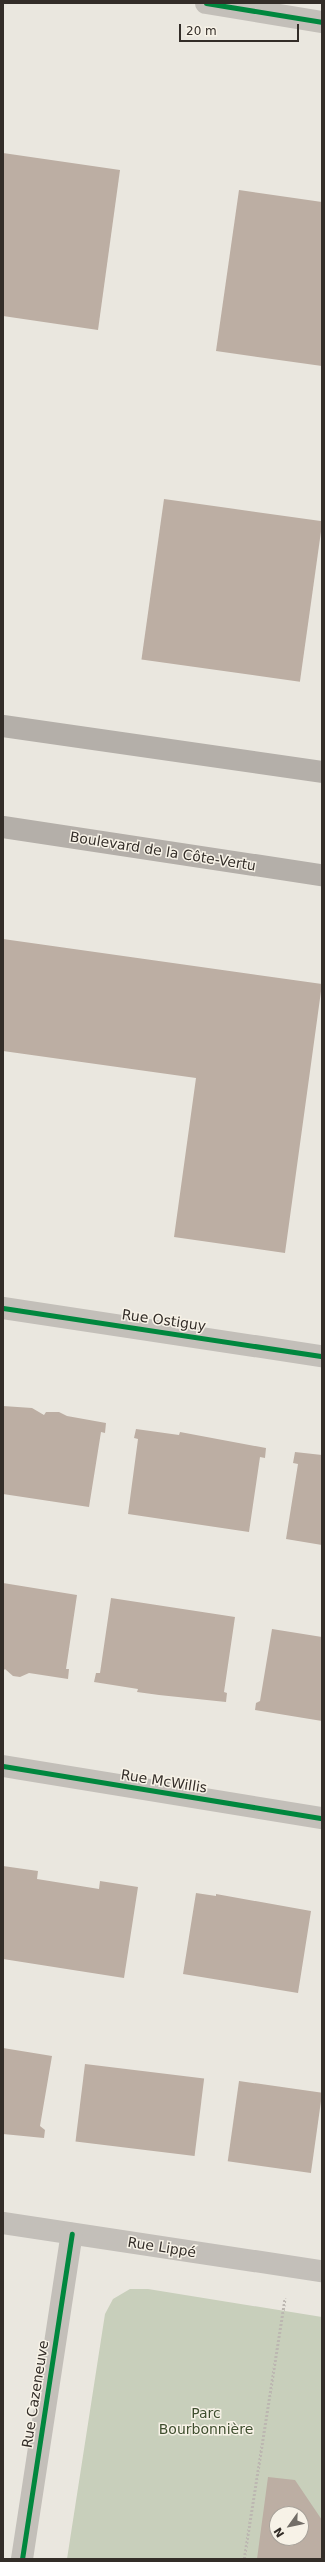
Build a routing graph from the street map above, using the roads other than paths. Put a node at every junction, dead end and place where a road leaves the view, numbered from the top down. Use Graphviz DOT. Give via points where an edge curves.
graph roads {
  1 [pos="206,3"];
  2 [pos="322,22"];
  3 [pos="3,726"];
  4 [pos="322,772"];
  5 [pos="3,827"];
  6 [pos="322,875"];
  7 [pos="3,1308"];
  8 [pos="322,1356"];
  9 [pos="3,1766"];
  10 [pos="322,1818"];
  11 [pos="3,2223"];
  12 [pos="72,2234"];
  13 [pos="322,2271"];
  14 [pos="22,2559"];
  1 -- 2 [label="street"];
  3 -- 4 [label="main road"];
  5 -- 6 [label="main road, Boulevard de la Côte-Vertu"];
  7 -- 8 [label="street, Rue Ostiguy"];
  9 -- 10 [label="street, Rue McWillis"];
  11 -- 12 [label="street, Rue Lippé"];
  12 -- 13 [label="street, Rue Lippé"];
  12 -- 14 [label="street, Rue Cazeneuve"];
}
